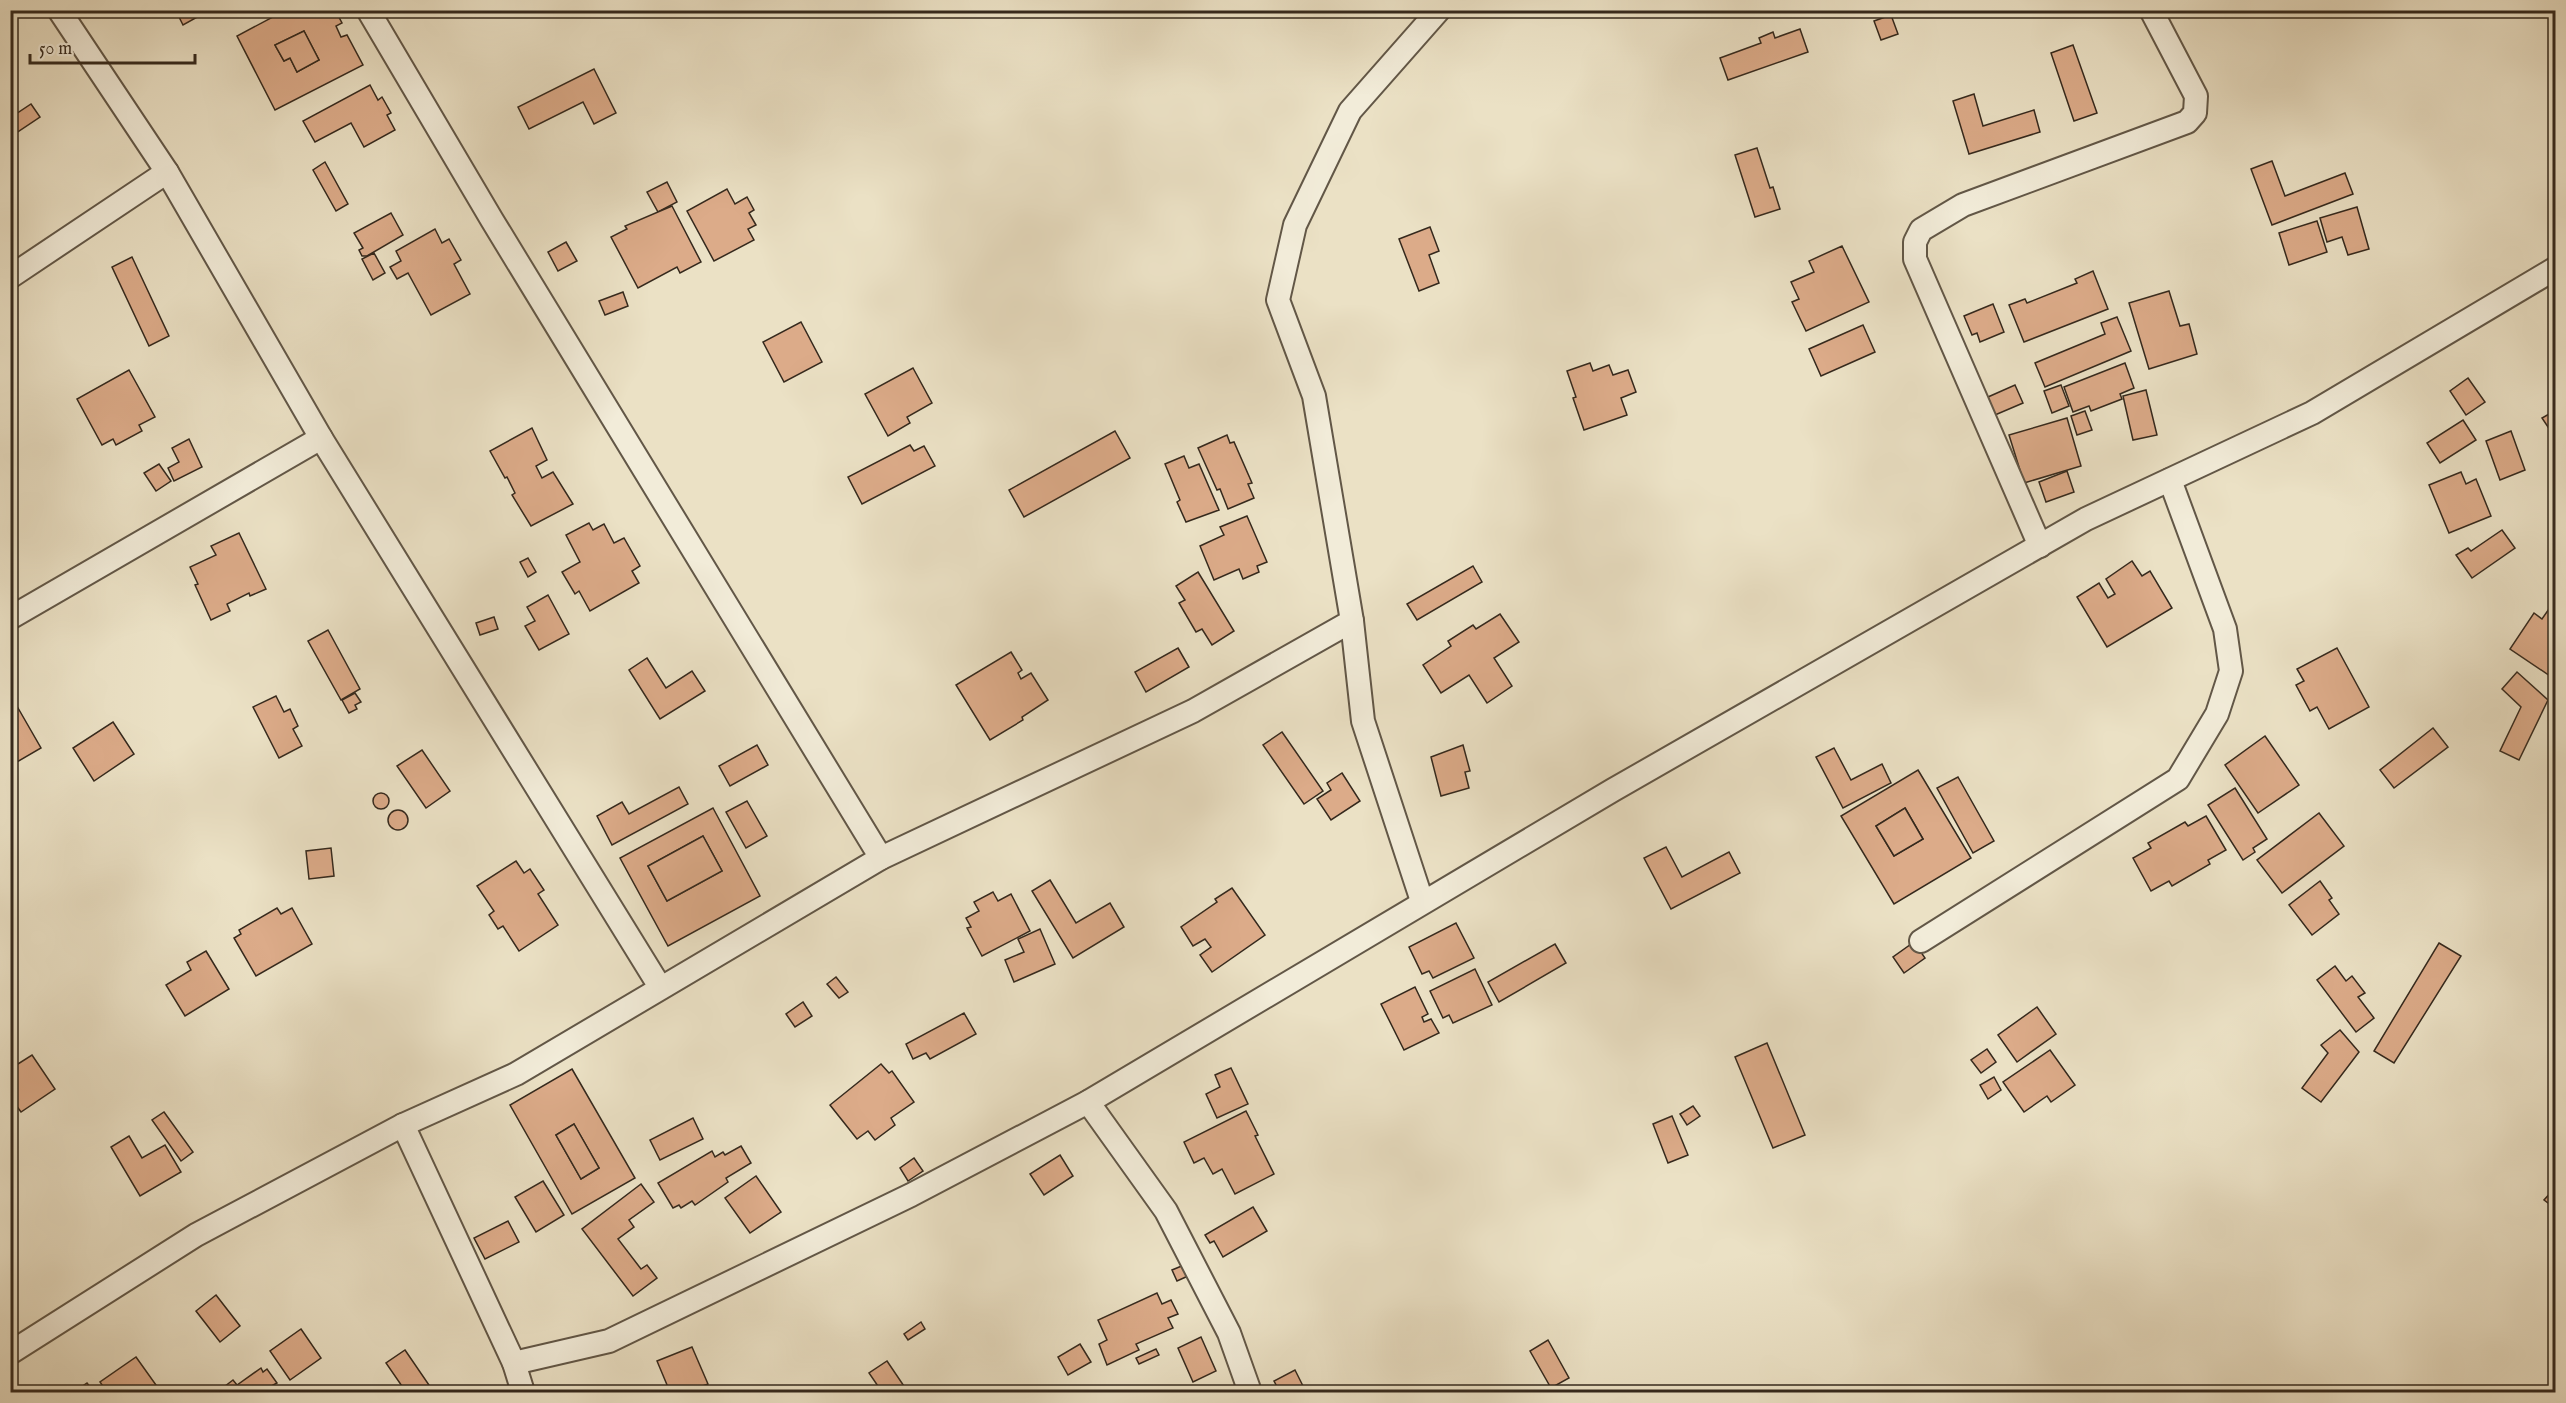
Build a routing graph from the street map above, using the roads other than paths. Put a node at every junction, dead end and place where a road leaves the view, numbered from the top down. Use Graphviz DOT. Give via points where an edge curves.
graph roads {
  1 [pos="59,10"];
  2 [pos="368,10"];
  3 [pos="1439,10"];
  4 [pos="2151,10"];
  5 [pos="167,172"];
  6 [pos="2556,268"];
  7 [pos="10,277"];
  8 [pos="321,438"];
  9 [pos="2170,480"];
  10 [pos="2040,546"];
  11 [pos="10,618"];
  12 [pos="1352,621"];
  13 [pos="881,858"];
  14 [pos="1422,901"];
  15 [pos="1921,941"];
  16 [pos="660,987"];
  17 [pos="1088,1102"];
  18 [pos="403,1125"];
  19 [pos="10,1353"];
  20 [pos="514,1363"];
  21 [pos="523,1392"];
  22 [pos="1250,1392"];
  1 -- 5 [label="street"];
  2 -- 13 [label="street"];
  3 -- 12 [label="street" via="1350,111 1295,225 1278,300 1314,396"];
  4 -- 10 [label="street" via="2196,96 2195,114 2187,122 1963,205 1922,230 1915,242 1915,259"];
  5 -- 7 [label="street"];
  5 -- 8 [label="street"];
  6 -- 9 [label="street" via="2312,413"];
  8 -- 11 [label="street"];
  8 -- 16 [label="street"];
  9 -- 10 [label="street" via="2086,519"];
  9 -- 15 [label="street" via="2225,629 2231,671 2217,714 2178,778"];
  10 -- 14 [label="street"];
  12 -- 13 [label="street" via="1193,711"];
  12 -- 14 [label="street" via="1363,721"];
  13 -- 16 [label="street"];
  14 -- 17 [label="street"];
  16 -- 18 [label="street" via="516,1074"];
  17 -- 20 [label="street" via="911,1195 609,1341"];
  17 -- 22 [label="street" via="1166,1211 1229,1333"];
  18 -- 19 [label="street" via="196,1235"];
  18 -- 20 [label="street"];
  20 -- 21 [label="street"];
}
